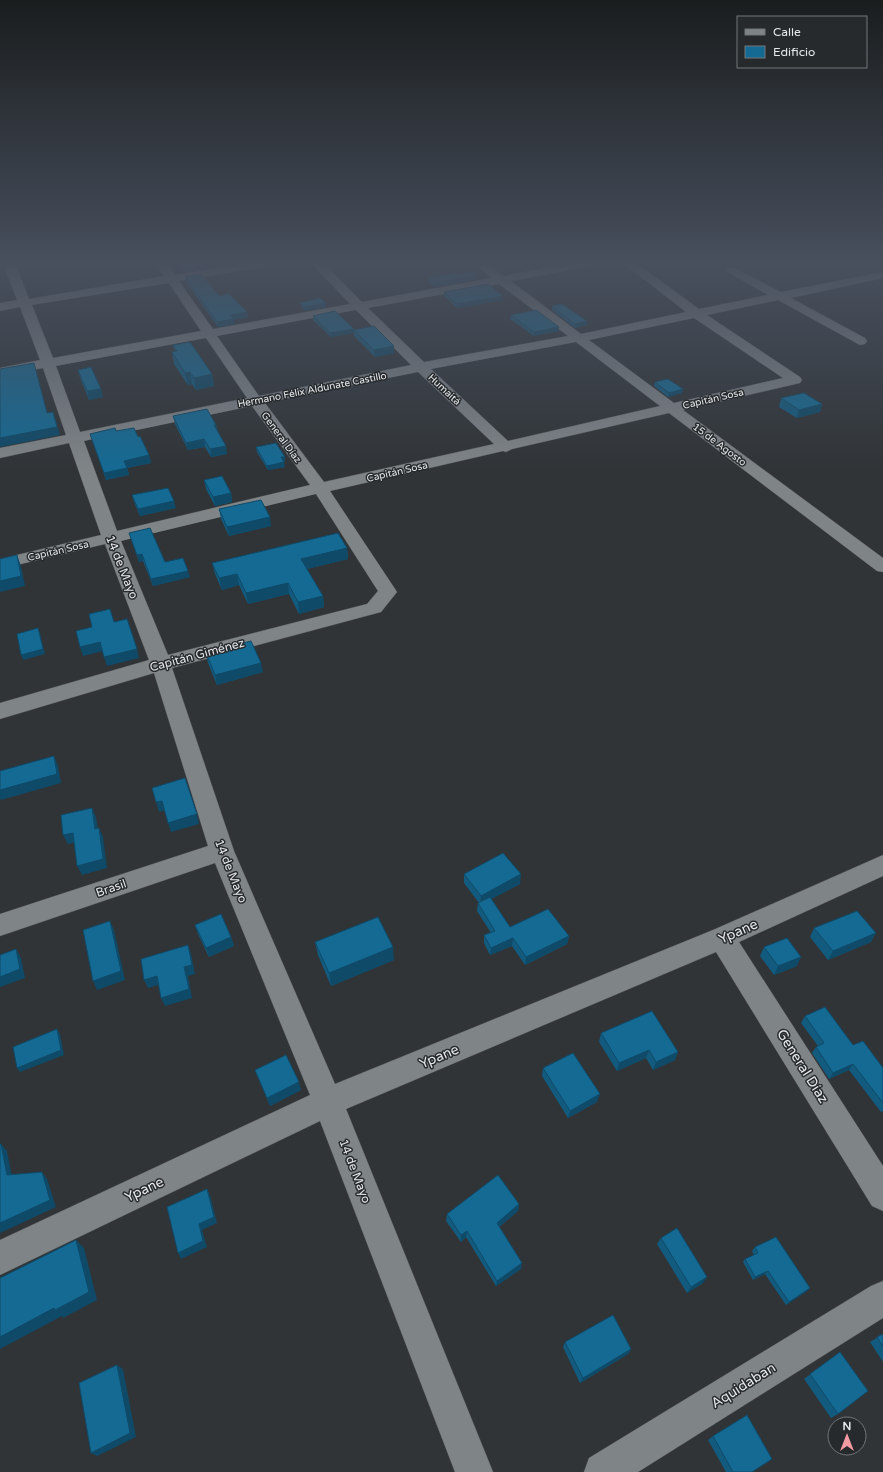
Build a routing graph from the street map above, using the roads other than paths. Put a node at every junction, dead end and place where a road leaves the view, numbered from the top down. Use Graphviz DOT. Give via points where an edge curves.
graph roads {
  1 [pos="35,332"];
  2 [pos="221,332"];
  3 [pos="385,332"];
  4 [pos="571,332"];
  5 [pos="610,332"];
  6 [pos="723,332"];
  7 [pos="843,332"];
  8 [pos="209,334"];
  9 [pos="579,338"];
  10 [pos="860,341"];
  11 [pos="48,363"];
  12 [pos="421,367"];
  13 [pos="0,372"];
  14 [pos="255,400"];
  15 [pos="671,408"];
  16 [pos="75,436"];
  17 [pos="506,447"];
  18 [pos="0,453"];
  19 [pos="320,488"];
  20 [pos="110,538"];
  21 [pos="0,564"];
  22 [pos="883,567"];
  23 [pos="388,592"];
  24 [pos="161,664"];
  25 [pos="0,711"];
  26 [pos="222,851"];
  27 [pos="883,865"];
  28 [pos="0,925"];
  29 [pos="722,938"];
  30 [pos="328,1102"];
  31 [pos="883,1195"];
  32 [pos="0,1258"];
  33 [pos="883,1298"];
  34 [pos="474,1472"];
  35 [pos="603,1472"];
  1 -- 11 [label="street, 14 de Mayo"];
  2 -- 8 [label="street"];
  3 -- 12 [label="street, Humaitá"];
  4 -- 9 [label="street, 15 de Agosto"];
  5 -- 9 [label="street, Hermano Félix Aldunate Castillo"];
  6 -- 15 [label="street, Capitán Sosa" via="795,380"];
  7 -- 10 [label="street"];
  8 -- 11 [label="street"];
  8 -- 14 [label="street, General Díaz"];
  9 -- 12 [label="street, Hermano Félix Aldunate Castillo"];
  9 -- 15 [label="street, 15 de Agosto"];
  11 -- 13 [label="street"];
  11 -- 16 [label="street, 14 de Mayo"];
  12 -- 14 [label="street, Hermano Félix Aldunate Castillo"];
  12 -- 17 [label="street, Humaitá"];
  14 -- 16 [label="street, Hermano Félix Aldunate Castillo"];
  14 -- 19 [label="street, General Díaz"];
  15 -- 17 [label="street, Capitán Sosa"];
  15 -- 22 [label="street, 15 de Agosto"];
  16 -- 18 [label="street, Hermano Félix Aldunate Castillo"];
  16 -- 20 [label="street, 14 de Mayo"];
  17 -- 19 [label="street, Capitán Sosa"];
  19 -- 20 [label="street, Capitán Sosa"];
  19 -- 23 [label="street, General Díaz"];
  20 -- 21 [label="street, Capitán Sosa"];
  20 -- 24 [label="street, 14 de Mayo"];
  23 -- 24 [label="street, Capitán Giménez" via="374,608"];
  24 -- 25 [label="street, Capitán Giménez"];
  24 -- 26 [label="street, 14 de Mayo"];
  26 -- 28 [label="street, Brasil"];
  26 -- 30 [label="street, 14 de Mayo"];
  27 -- 29 [label="street, Ypane"];
  29 -- 30 [label="street, Ypane"];
  29 -- 31 [label="street, General Díaz"];
  30 -- 32 [label="street, Ypane"];
  30 -- 34 [label="street, 14 de Mayo"];
  33 -- 35 [label="street, Aquidaban"];
}
